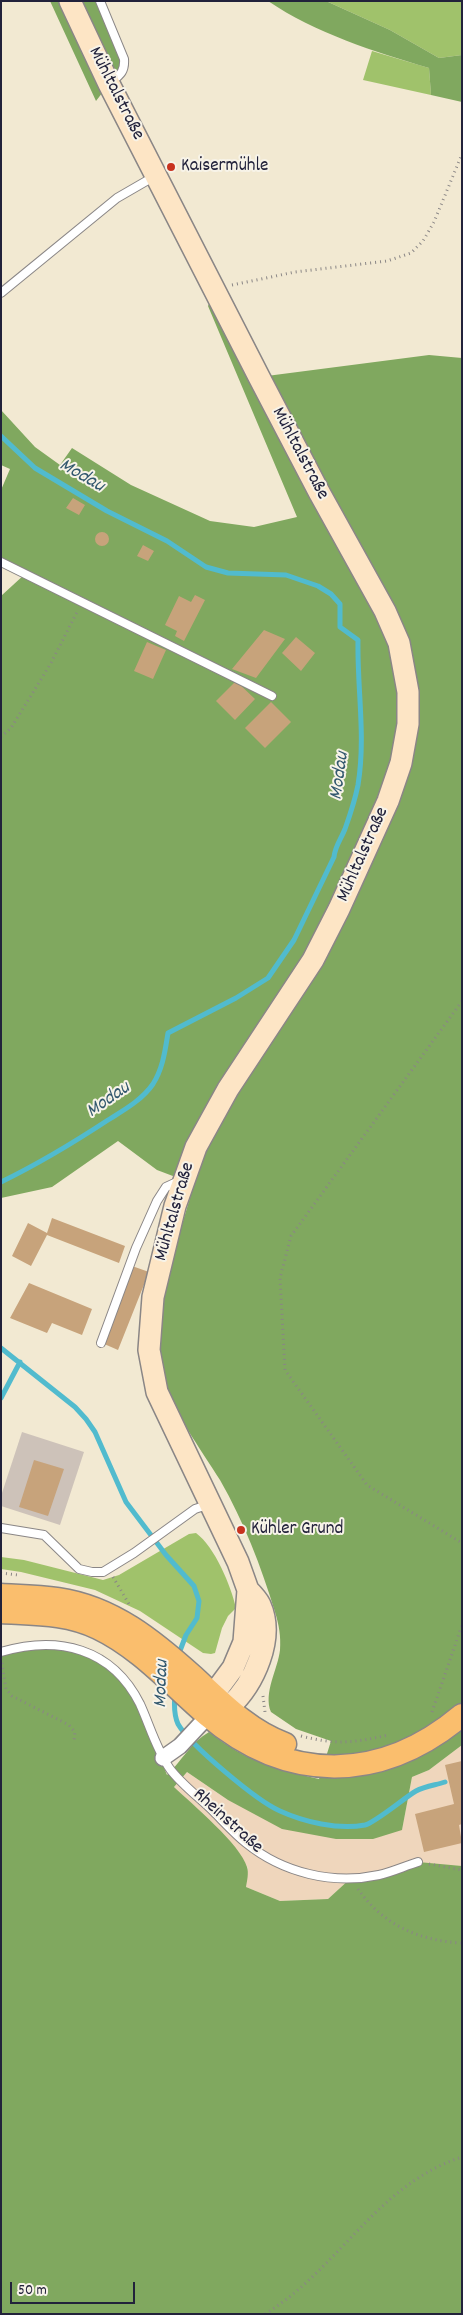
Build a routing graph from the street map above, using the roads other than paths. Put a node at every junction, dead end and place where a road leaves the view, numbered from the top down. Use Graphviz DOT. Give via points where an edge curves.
graph roads {
  1 [pos="70,1"];
  2 [pos="100,1"];
  3 [pos="108,84"];
  4 [pos="157,175"];
  5 [pos="1,293"];
  6 [pos="1,562"];
  7 [pos="272,696"];
  8 [pos="184,1179"];
  9 [pos="102,1343"];
  10 [pos="203,1506"];
  11 [pos="1,1528"];
  12 [pos="1,1595"];
  13 [pos="1,1612"];
  14 [pos="1,1652"];
  15 [pos="208,1709"];
  16 [pos="462,1715"];
  17 [pos="163,1758"];
  18 [pos="418,1862"];
  1 -- 3 [label="street, Mühltalstraße"];
  2 -- 3 [label="lane" via="124,59 125,69"];
  3 -- 4 [label="street, Mühltalstraße"];
  4 -- 5 [label="lane" via="117,198"];
  4 -- 8 [label="street, Mühltalstraße" via="318,492 385,611 400,643 408,692 408,724 401,762 388,801 339,910 313,960 228,1089 196,1146"];
  6 -- 7 [label="lane"];
  8 -- 9 [label="lane" via="166,1187 157,1201 136,1248"];
  8 -- 10 [label="street, Mühltalstraße" via="154,1297 149,1350 157,1392"];
  10 -- 11 [label="lane" via="105,1570 92,1572 79,1568 44,1535"];
  10 -- 15 [label="street, Mühltalstraße" via="238,1562 248,1590 259,1603 263,1615 262,1645 251,1679"];
  12 -- 15 [label="main road" via="56,1598 94,1608 130,1625 193,1676"];
  13 -- 15 [label="main road" via="50,1614 84,1622 119,1640"];
  14 -- 17 [label="lane, Rheinstraße" via="43,1644 90,1653 111,1666 139,1703"];
  15 -- 16 [label="main road" via="232,1734 264,1752 317,1766 349,1766 376,1761 413,1748"];
  15 -- 17 [label="street" via="180,1746"];
  17 -- 18 [label="lane, Rheinstraße" via="171,1771 246,1843 281,1865 330,1879 378,1875"];
}
